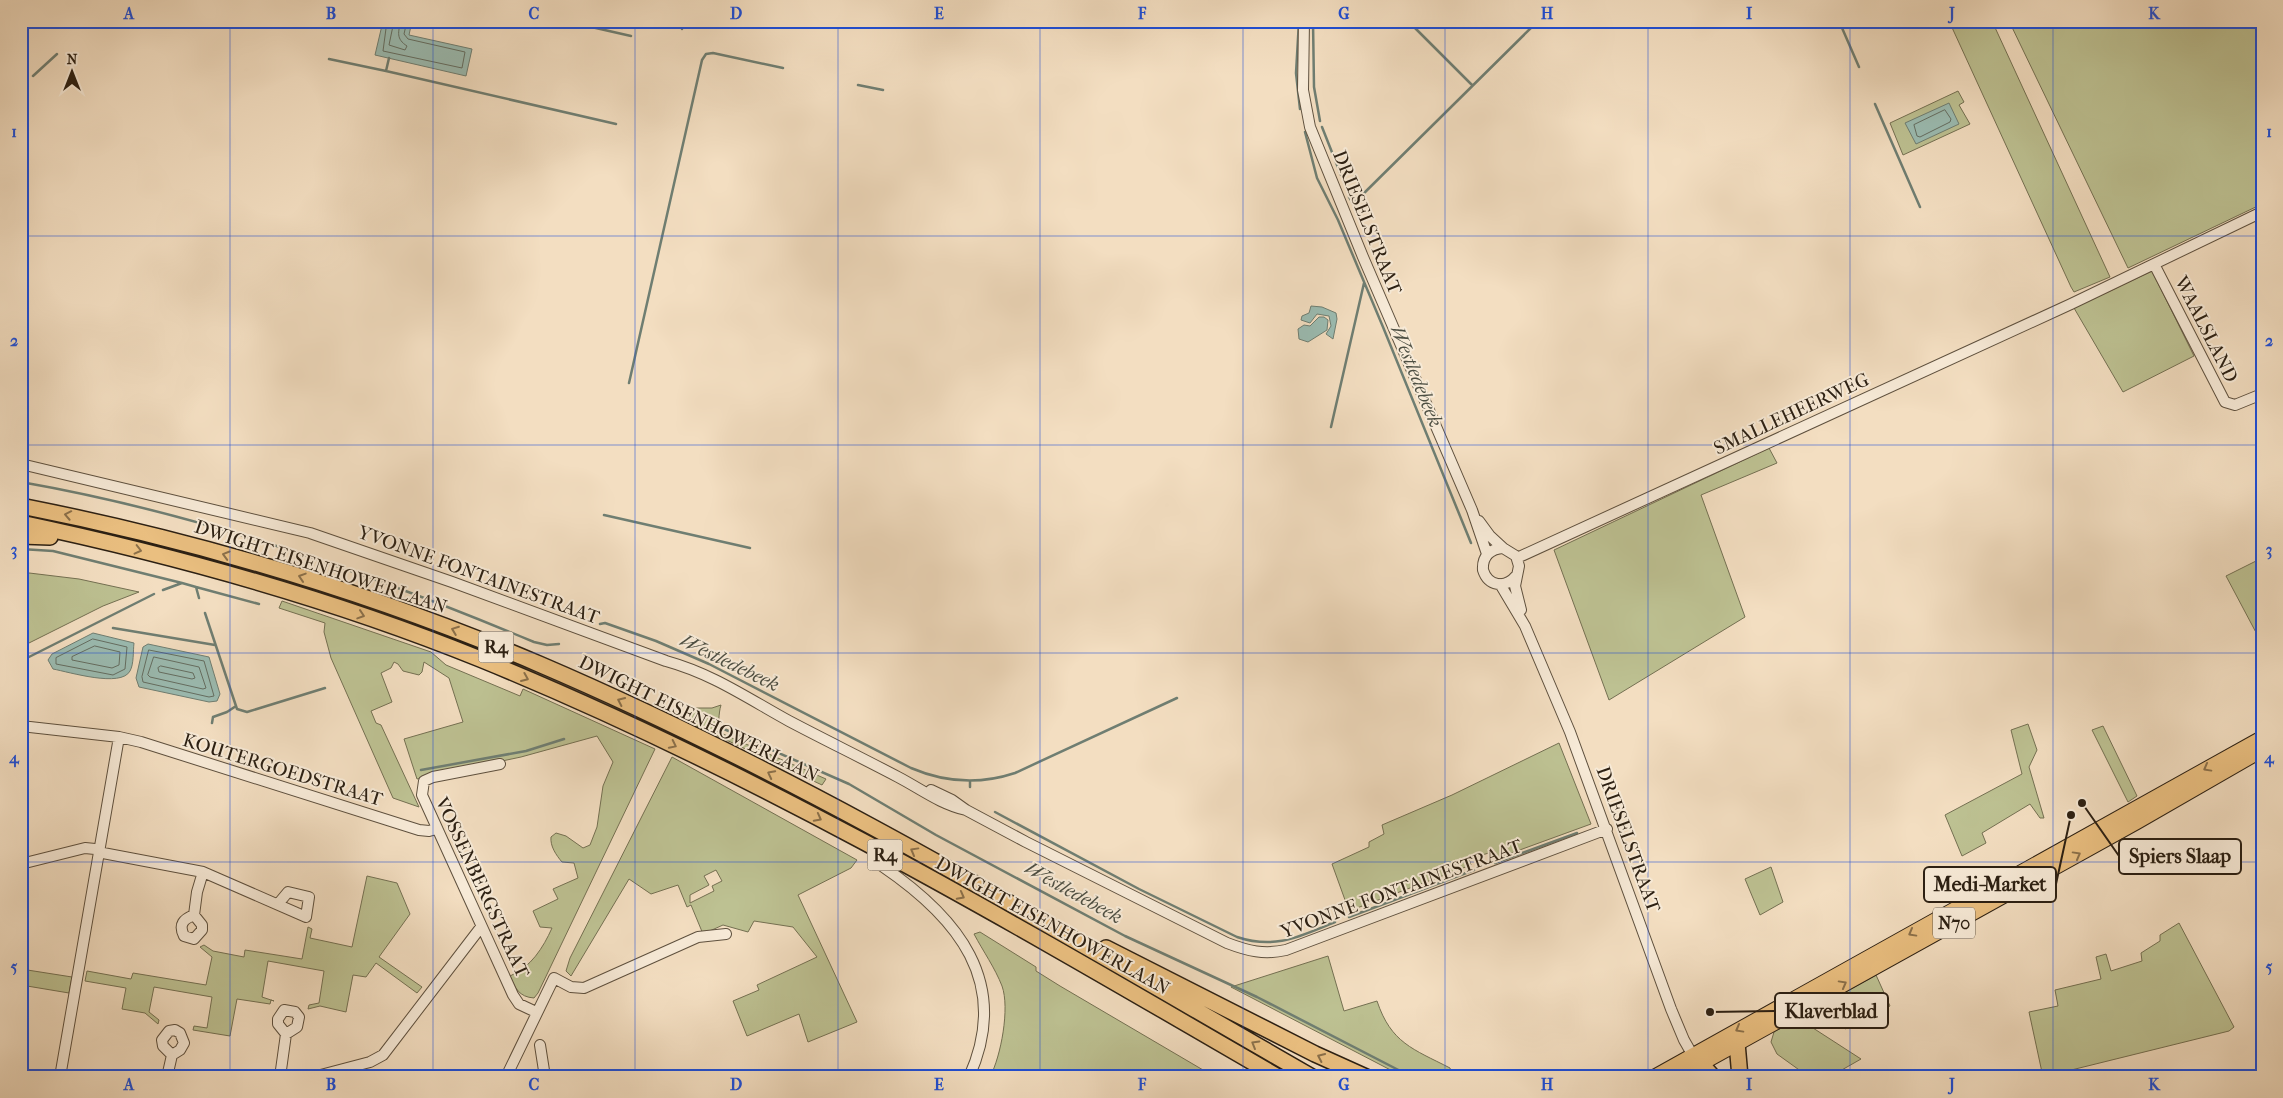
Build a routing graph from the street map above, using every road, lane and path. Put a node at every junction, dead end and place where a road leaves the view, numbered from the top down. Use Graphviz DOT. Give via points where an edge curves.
graph roads {
  1 [pos="1304,21"];
  2 [pos="2262,212"];
  3 [pos="2154,264"];
  4 [pos="2262,394"];
  5 [pos="21,464"];
  6 [pos="21,506"];
  7 [pos="1472,510"];
  8 [pos="21,523"];
  9 [pos="21,536"];
  10 [pos="90,538"];
  11 [pos="1503,548"];
  12 [pos="1487,554"];
  13 [pos="1517,558"];
  14 [pos="1516,576"];
  15 [pos="1500,584"];
  16 [pos="1525,626"];
  17 [pos="21,726"];
  18 [pos="120,737"];
  19 [pos="2262,738"];
  20 [pos="2255,747"];
  21 [pos="500,764"];
  22 [pos="436,829"];
  23 [pos="1606,829"];
  24 [pos="99,852"];
  25 [pos="21,864"];
  26 [pos="882,866"];
  27 [pos="2040,868"];
  28 [pos="203,872"];
  29 [pos="278,904"];
  30 [pos="194,915"];
  31 [pos="1034,917"];
  32 [pos="481,927"];
  33 [pos="726,934"];
  34 [pos="1873,961"];
  35 [pos="536,1012"];
  36 [pos="286,1034"];
  37 [pos="1737,1043"];
  38 [pos="540,1045"];
  39 [pos="172,1055"];
  40 [pos="1697,1066"];
  41 [pos="60,1077"];
  42 [pos="167,1077"];
  43 [pos="280,1077"];
  44 [pos="313,1077"];
  45 [pos="506,1077"];
  46 [pos="545,1077"];
  47 [pos="969,1077"];
  48 [pos="1278,1077"];
  49 [pos="1312,1077"];
  50 [pos="1366,1077"];
  51 [pos="1654,1077"];
  52 [pos="1677,1077"];
  53 [pos="1714,1077"];
  54 [pos="1740,1077"];
  1 -- 7 [label="street, DRIESELSTRAAT" via="1303,90 1310,127"];
  2 -- 3 [label="street, SMALLEHEERWEG"];
  3 -- 4 [label="street, WAALSLAND" via="2225,402 2235,405"];
  3 -- 13 [label="street, SMALLEHEERWEG"];
  5 -- 23 [label="street, YVONNE FONTAINESTRAAT" via="275,523 347,545 695,669 902,779 952,800 966,810 1248,951 1286,950"];
  31 -- 6 [label="highway, DWIGHT EISENHOWERLAAN / R4, one-way" via="712,744 540,664 432,622 296,576 184,542"];
  7 -- 11 [label="street, DRIESELSTRAAT" via="1485,531"];
  7 -- 12 [label="street, DRIESELSTRAAT"];
  8 -- 10 [label="highway, DWIGHT EISENHOWERLAAN / R4"];
  9 -- 10 [label="highway"];
  10 -- 48 [label="highway, DWIGHT EISENHOWERLAAN / R4, one-way" via="240,577 366,616 480,659 652,734 736,775 1046,942"];
  11 -- 12 [label="street"];
  11 -- 13 [label="street, DRIESELSTRAAT"];
  12 -- 15 [label="street, DRIESELSTRAAT" via="1482,564 1484,574 1490,581"];
  13 -- 14 [label="street, DRIESELSTRAAT"];
  14 -- 15 [label="street"];
  14 -- 16 [label="street, DRIESELSTRAAT" via="1515,586"];
  15 -- 16 [label="street, DRIESELSTRAAT"];
  16 -- 23 [label="street, DRIESELSTRAAT" via="1570,732"];
  17 -- 18 [label="street, KOUTERGOEDSTRAAT"];
  18 -- 22 [label="street, KOUTERGOEDSTRAAT" via="420,830"];
  18 -- 24 [label="street"];
  19 -- 20 [label="main road, N70"];
  20 -- 27 [label="main road, N70, one-way"];
  27 -- 20 [label="main road, N70, one-way" via="2137,822 2229,768"];
  21 -- 22 [label="street, VOSSENBERGSTRAAT" via="433,777 424,782 422,795"];
  22 -- 32 [label="street, VOSSENBERGSTRAAT"];
  23 -- 40 [label="street, DRIESELSTRAAT" via="1671,1009"];
  24 -- 25 [label="street" via="85,848"];
  24 -- 28 [label="street"];
  24 -- 41 [label="street"];
  26 -- 47 [label="street" via="915,888 946,919 978,972 984,1022"];
  27 -- 34 [label="main road, N70"];
  28 -- 29 [label="street"];
  28 -- 30 [label="street"];
  49 -- 31 [label="highway, DWIGHT EISENHOWERLAAN / R4, one-way"];
  50 -- 31 [label="highway, one-way" via="1108,949"];
  32 -- 35 [label="street, VOSSENBERGSTRAAT" via="518,1004"];
  32 -- 44 [label="street" via="383,1055 370,1062"];
  33 -- 35 [label="street" via="698,937 584,988 571,987 554,978"];
  37 -- 34 [label="main road, N70, one-way"];
  34 -- 40 [label="main road, N70, one-way"];
  35 -- 45 [label="street"];
  36 -- 43 [label="street"];
  37 -- 40 [label="main road, N70"];
  37 -- 54 [label="highway"];
  38 -- 46 [label="street"];
  39 -- 42 [label="street"];
  40 -- 51 [label="main road, N70"];
  40 -- 52 [label="main road, N70"];
  40 -- 53 [label="highway" via="1705,1068"];
}
